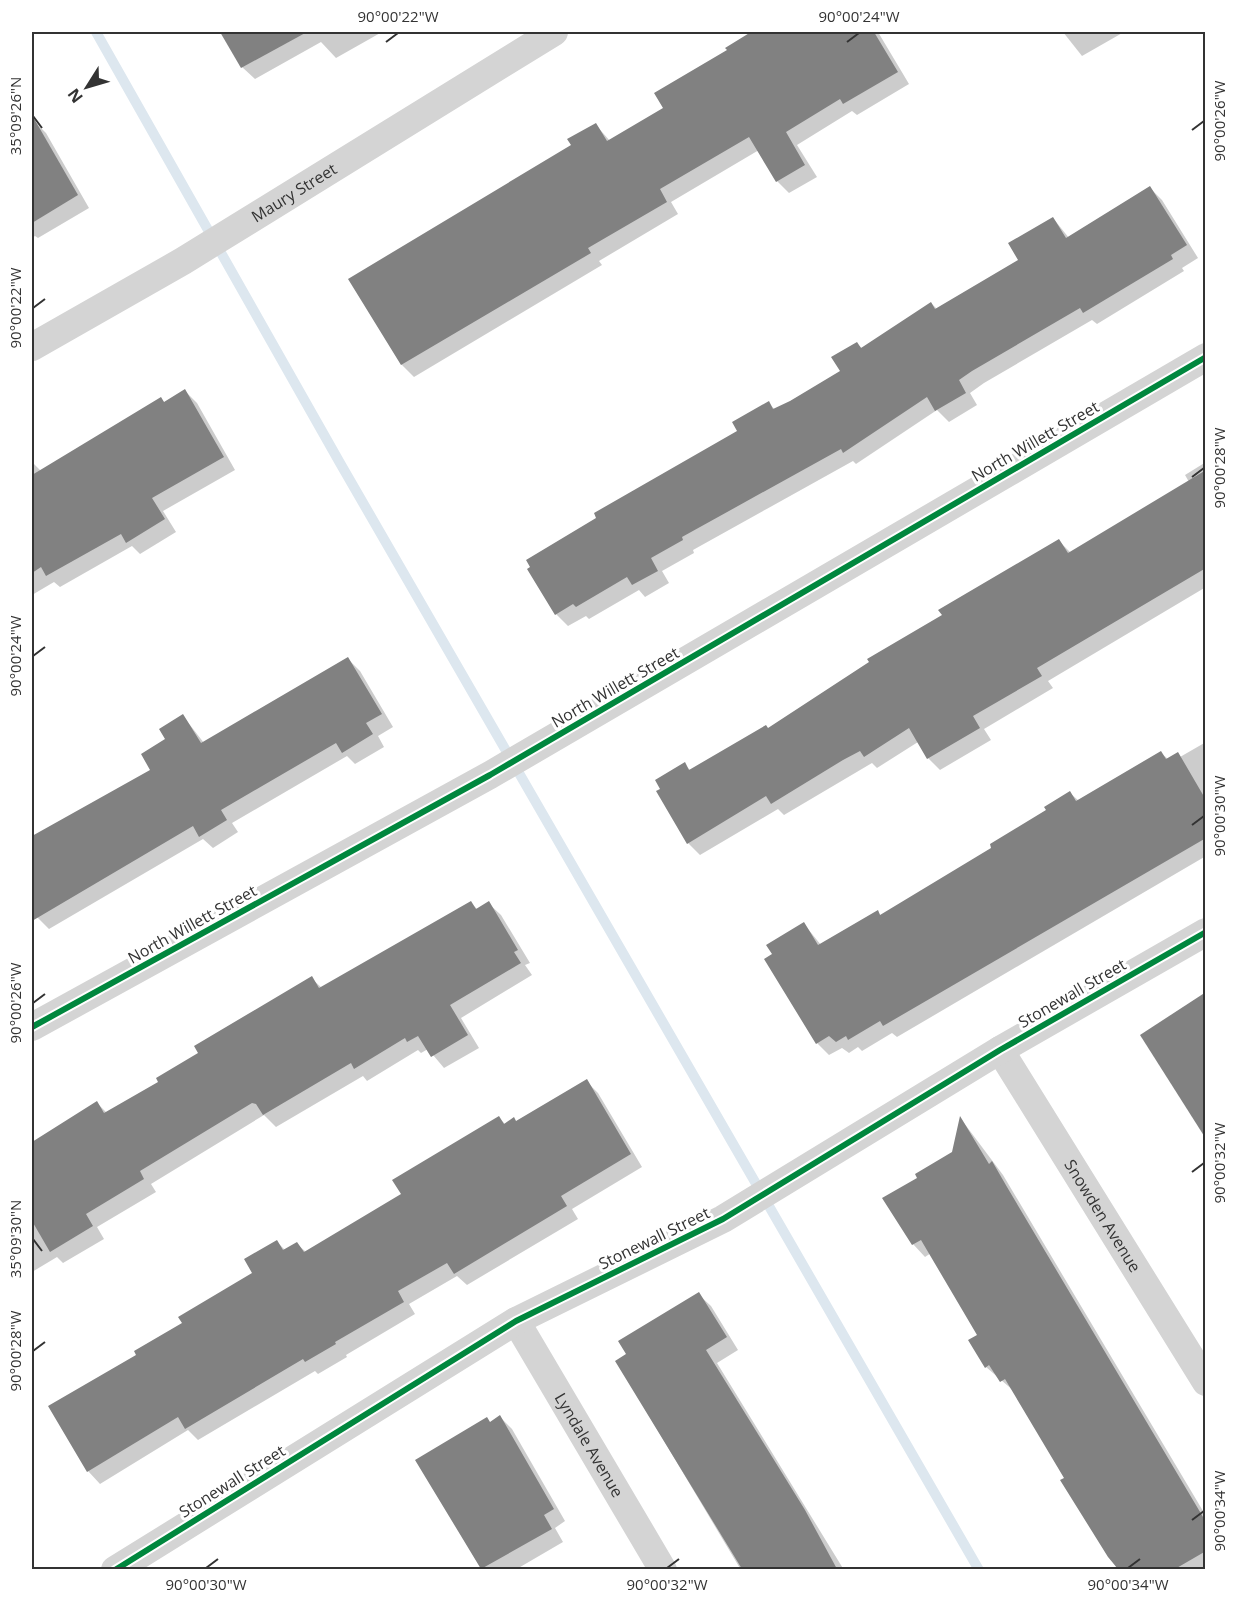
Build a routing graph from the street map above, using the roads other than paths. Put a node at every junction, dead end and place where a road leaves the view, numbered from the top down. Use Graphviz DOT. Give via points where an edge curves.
graph roads {
  1 [pos="554,32"];
  2 [pos="32,347"];
  3 [pos="1206,357"];
  4 [pos="1206,932"];
  5 [pos="32,1027"];
  6 [pos="1000,1050"];
  7 [pos="516,1321"];
  8 [pos="1206,1382"];
  9 [pos="115,1569"];
  10 [pos="663,1569"];
  1 -- 2 [label="street, Maury Street" via="183,261"];
  3 -- 5 [label="street, North Willett Street" via="490,775"];
  4 -- 6 [label="street, Stonewall Street"];
  6 -- 7 [label="street, Stonewall Street" via="723,1219"];
  6 -- 8 [label="street, Snowden Avenue"];
  7 -- 9 [label="street, Stonewall Street"];
  7 -- 10 [label="street, Lyndale Avenue"];
}
